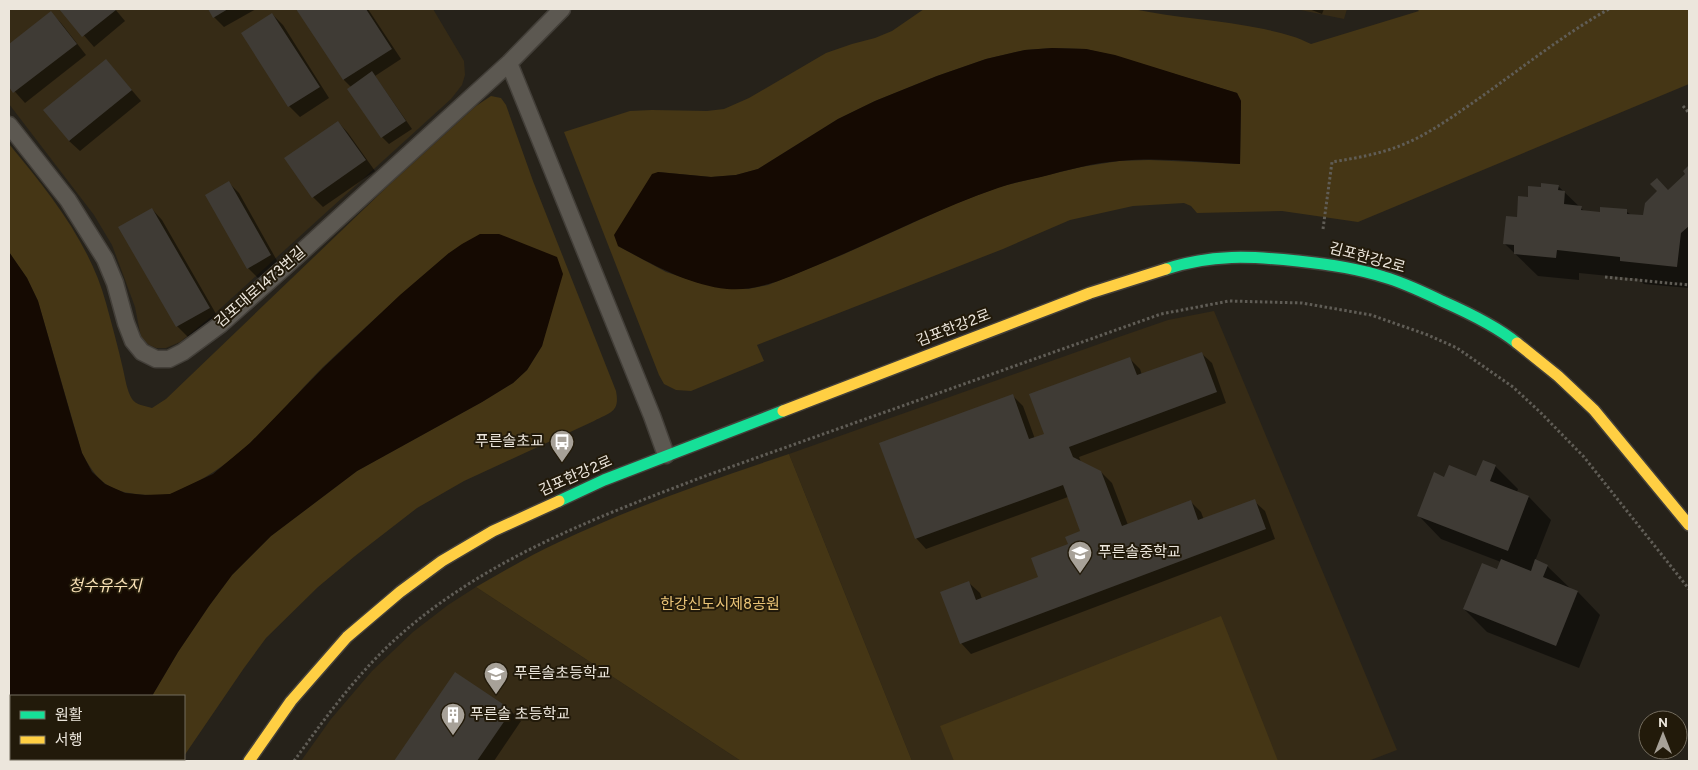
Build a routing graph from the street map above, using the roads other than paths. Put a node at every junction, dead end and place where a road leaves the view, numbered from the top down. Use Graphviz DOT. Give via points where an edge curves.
graph roads {
  1 [pos="562,9"];
  2 [pos="509,63"];
  3 [pos="9,125"];
  4 [pos="666,455"];
  5 [pos="1689,525"];
  6 [pos="249,761"];
  1 -- 2 [label="lane, 김포대로1473번길"];
  2 -- 3 [label="lane, 김포대로1473번길" via="221,324 169,359 156,359 142,352 133,341 105,259 68,200"];
  2 -- 4 [label="lane"];
  4 -- 5 [label="street, 김포한강2로" via="1090,293 1184,263 1255,256 1340,265 1385,277 1469,313 1511,338 1594,410"];
  4 -- 6 [label="street, 김포한강2로" via="493,531 442,561 347,638 292,701"];
}
